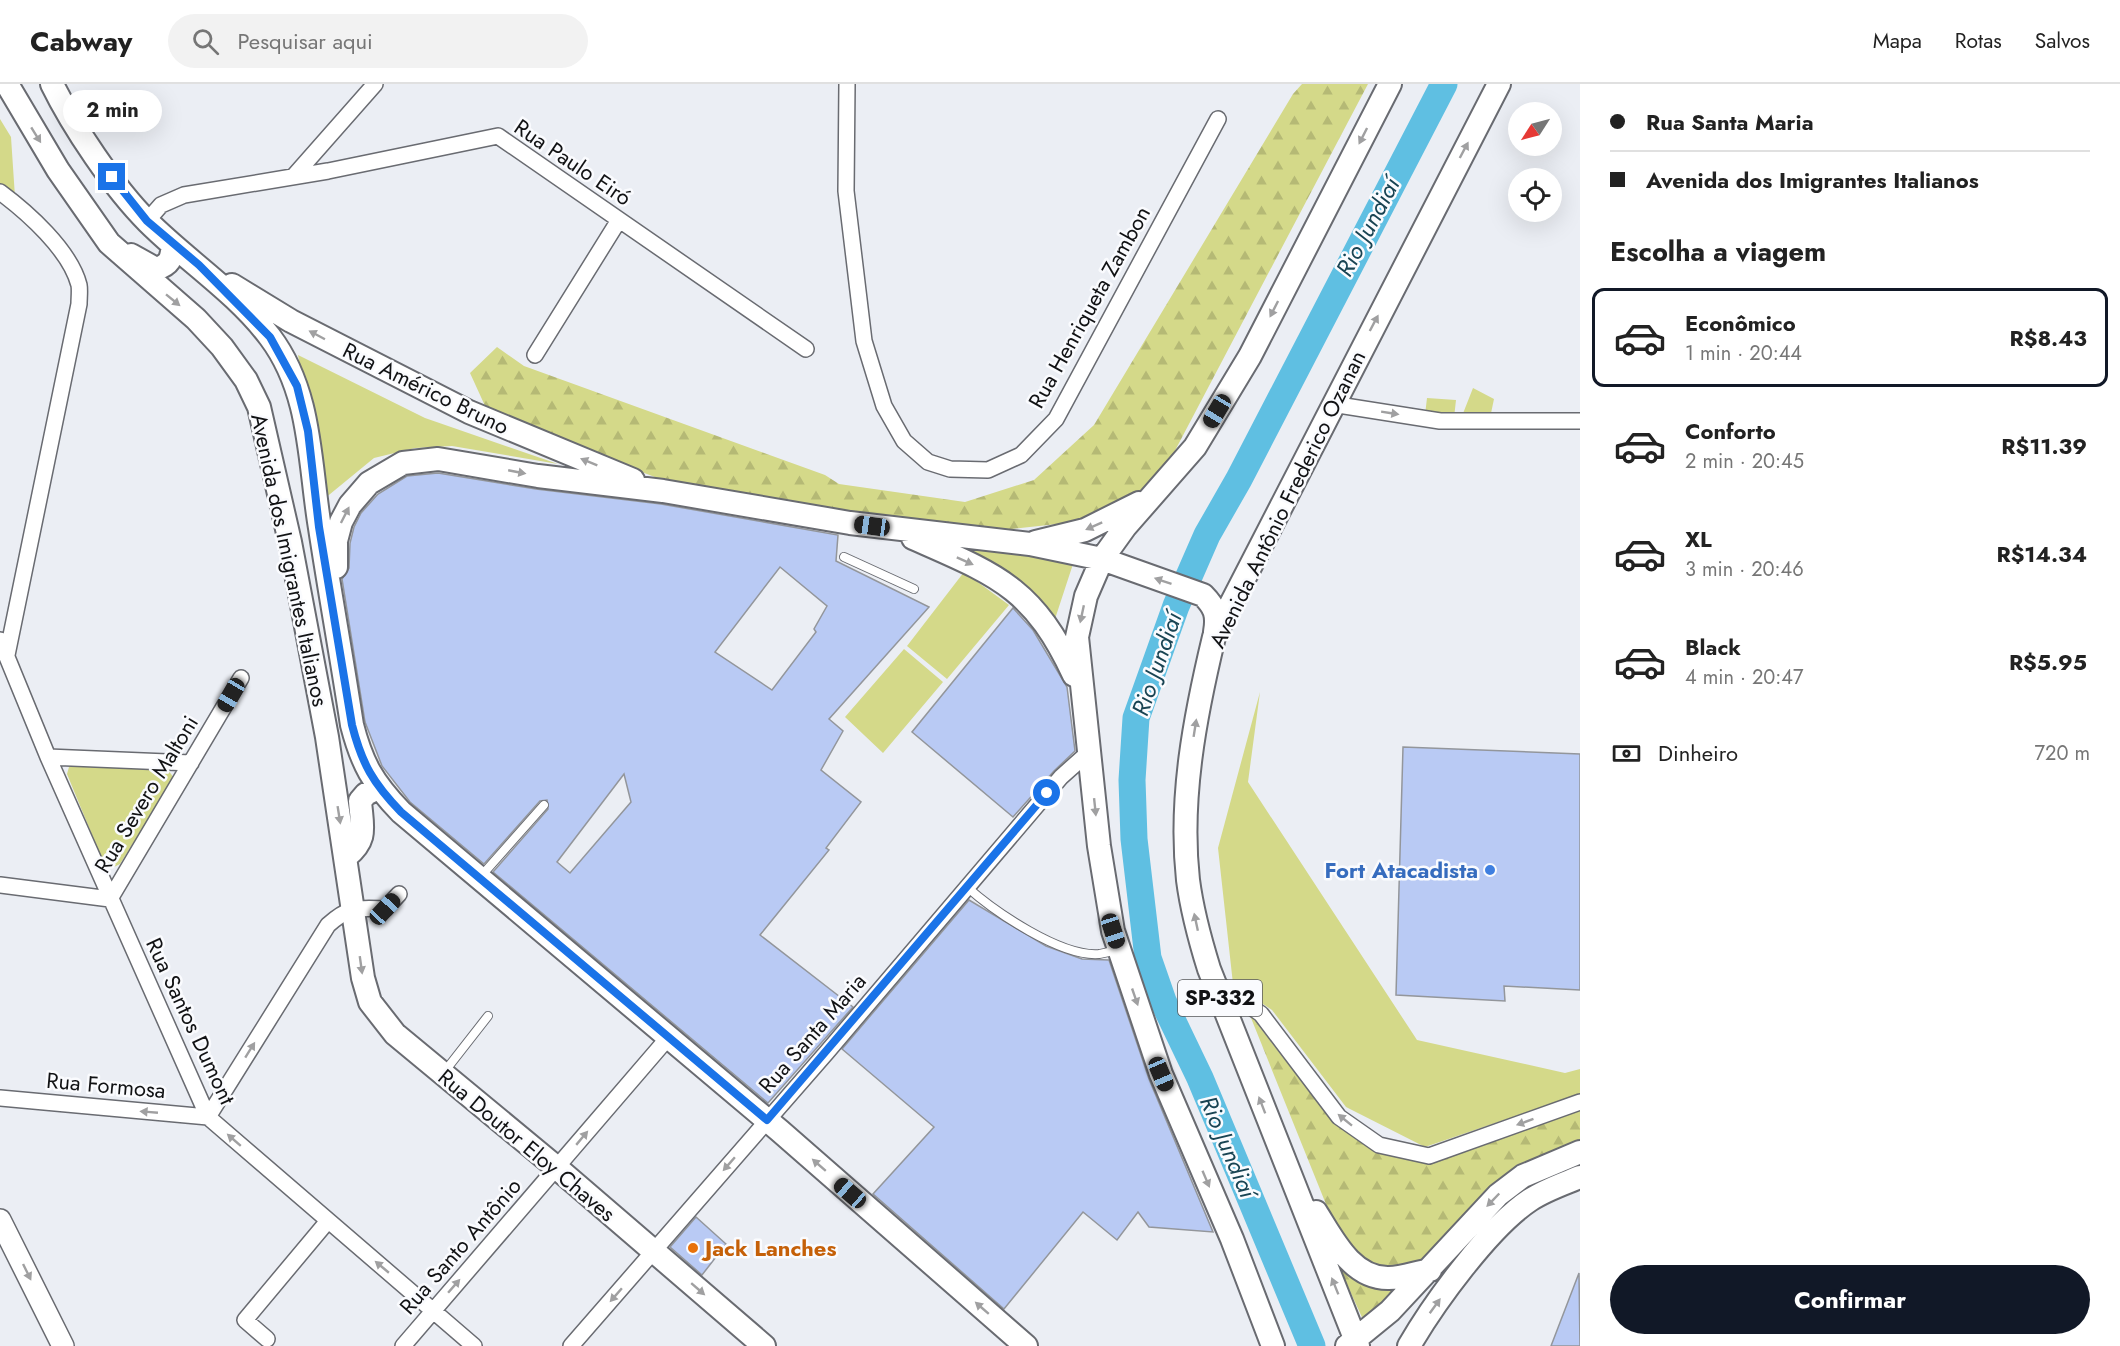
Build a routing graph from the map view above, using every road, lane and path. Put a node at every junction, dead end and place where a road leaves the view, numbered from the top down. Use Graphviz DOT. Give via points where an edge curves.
graph roads {
  1 [pos="7,84"];
  2 [pos="375,84"];
  3 [pos="847,84"];
  4 [pos="1390,84"];
  5 [pos="1498,84"];
  6 [pos="54,86"];
  7 [pos="1218,119"];
  8 [pos="293,177"];
  9 [pos="0,192"];
  10 [pos="620,220"];
  11 [pos="147,221"];
  12 [pos="109,243"];
  13 [pos="173,244"];
  14 [pos="199,265"];
  15 [pos="806,349"];
  16 [pos="535,355"];
  17 [pos="1332,404"];
  18 [pos="1580,421"];
  19 [pos="1163,486"];
  20 [pos="663,491"];
  21 [pos="893,529"];
  22 [pos="1030,544"];
  23 [pos="844,557"];
  24 [pos="1102,559"];
  25 [pos="914,589"];
  26 [pos="332,592"];
  27 [pos="1214,637"];
  28 [pos="0,640"];
  29 [pos="7,655"];
  30 [pos="241,678"];
  31 [pos="1083,693"];
  32 [pos="327,737"];
  33 [pos="1089,752"];
  34 [pos="48,757"];
  35 [pos="191,763"];
  36 [pos="374,782"];
  37 [pos="544,805"];
  38 [pos="346,857"];
  39 [pos="478,878"];
  40 [pos="0,885"];
  41 [pos="967,887"];
  42 [pos="399,894"];
  43 [pos="110,899"];
  44 [pos="354,907"];
  45 [pos="1120,950"];
  46 [pos="1213,981"];
  47 [pos="488,1016"];
  48 [pos="667,1039"];
  49 [pos="442,1075"];
  50 [pos="0,1098"];
  51 [pos="1580,1102"];
  52 [pos="208,1117"];
  53 [pos="767,1120"];
  54 [pos="1580,1152"];
  55 [pos="1286,1167"];
  56 [pos="557,1168"];
  57 [pos="1580,1177"];
  58 [pos="0,1220"];
  59 [pos="327,1222"];
  60 [pos="654,1251"];
  61 [pos="1430,1269"];
  62 [pos="433,1311"];
  63 [pos="267,1339"];
  64 [pos="1354,1344"];
  65 [pos="63,1346"];
  66 [pos="403,1346"];
  67 [pos="474,1346"];
  68 [pos="571,1346"];
  69 [pos="764,1346"];
  70 [pos="1026,1346"];
  71 [pos="1273,1346"];
  72 [pos="1409,1346"];
  1 -- 12 [label="main road, Avenida dos Imigrantes Italianos, one-way" via="58,170"];
  2 -- 8 [label="street"];
  3 -- 7 [label="street, Rua Henriqueta Zambon" via="846,191 864,341 884,406 904,441 928,462 950,469 988,470 1021,455 1056,419"];
  4 -- 19 [label="main road, one-way" via="1250,356 1195,447"];
  17 -- 5 [label="main road, Avenida Antônio Frederico Ozanan, one-way"];
  6 -- 11 [label="main road, Avenida dos Imigrantes Italianos" via="100,162"];
  8 -- 10 [label="street, Rua Paulo Eiró" via="498,136"];
  8 -- 11 [label="street, Rua Paulo Eiró" via="184,195 161,205"];
  9 -- 29 [label="street" via="44,231 67,260 79,285 79,304"];
  10 -- 15 [label="street, Rua Paulo Eiró"];
  10 -- 16 [label="street"];
  11 -- 13 [label="main road, Avenida dos Imigrantes Italianos"];
  12 -- 13 [label="main road" via="156,268 171,260"];
  12 -- 32 [label="main road, Avenida dos Imigrantes Italianos, one-way" via="222,347 246,380 259,407 290,542"];
  13 -- 14 [label="main road, Avenida dos Imigrantes Italianos"];
  20 -- 14 [label="main road, Rua Américo Bruno, one-way" via="469,412 291,321"];
  14 -- 26 [label="main road, Avenida dos Imigrantes Italianos" via="270,337 297,386 308,431 319,527"];
  17 -- 18 [label="street, one-way" via="1440,421"];
  17 -- 27 [label="main road, Avenida Antônio Frederico Ozanan"];
  19 -- 22 [label="main road, one-way" via="1129,510 1085,530"];
  19 -- 24 [label="main road"];
  20 -- 21 [label="main road"];
  26 -- 20 [label="main road, one-way" via="336,541 350,505 369,483 403,463 448,460"];
  21 -- 22 [label="main road"];
  21 -- 31 [label="main road, one-way" via="982,568 1010,585 1060,644"];
  22 -- 24 [label="main road"];
  23 -- 25 [label="lane"];
  27 -- 24 [label="main road, one-way" via="1218,617 1203,595"];
  24 -- 31 [label="main road, one-way" via="1086,596 1077,637"];
  26 -- 36 [label="main road, Avenida dos Imigrantes Italianos" via="352,725 359,753"];
  46 -- 27 [label="main road, Avenida Antônio Frederico Ozanan / SP-332, one-way" via="1188,881 1186,796"];
  28 -- 29 [label="street, Rua Santos Dumont"];
  29 -- 34 [label="street, Rua Santos Dumont"];
  30 -- 35 [label="street, Rua Severo Maltoni"];
  31 -- 33 [label="main road"];
  32 -- 36 [label="main road" via="346,777 353,783"];
  32 -- 38 [label="main road, Avenida dos Imigrantes Italianos, one-way"];
  33 -- 41 [label="street, Rua Santa Maria" via="1061,777"];
  33 -- 45 [label="main road, one-way" via="1099,846 1113,931"];
  34 -- 35 [label="street"];
  34 -- 43 [label="street, Rua Santos Dumont"];
  35 -- 43 [label="street, Rua Severo Maltoni"];
  36 -- 38 [label="main road" via="360,801 362,839"];
  36 -- 39 [label="main road, Avenida dos Imigrantes Italianos" via="401,812"];
  37 -- 39 [label="lane"];
  38 -- 44 [label="main road, Avenida dos Imigrantes Italianos"];
  39 -- 48 [label="main road, Avenida dos Imigrantes Italianos"];
  40 -- 43 [label="street, Rua Severo Maltoni"];
  41 -- 45 [label="lane" via="1033,932 1070,949 1098,954"];
  41 -- 53 [label="street, Rua Santa Maria"];
  42 -- 44 [label="street" via="385,909"];
  43 -- 52 [label="street, Rua Santos Dumont"];
  44 -- 49 [label="main road, Rua Doutor Eloy Chaves, one-way" via="370,1002 395,1034"];
  52 -- 44 [label="street, one-way" via="328,925"];
  45 -- 71 [label="main road, one-way" via="1161,1074"];
  51 -- 46 [label="street, one-way" via="1429,1156 1379,1145 1340,1117 1262,1014"];
  55 -- 46 [label="main road, Avenida Antônio Frederico Ozanan / SP-332, one-way"];
  47 -- 49 [label="lane"];
  48 -- 53 [label="main road, Avenida dos Imigrantes Italianos"];
  56 -- 48 [label="street, Rua Santo Antônio, one-way"];
  49 -- 56 [label="main road, Rua Doutor Eloy Chaves"];
  52 -- 50 [label="street, Rua Formosa, one-way"];
  59 -- 52 [label="street, Rua Santos Dumont, one-way"];
  53 -- 60 [label="street, Rua Santa Maria, one-way"];
  70 -- 53 [label="main road, Avenida dos Imigrantes Italianos, one-way"];
  54 -- 61 [label="main road, one-way" via="1523,1176 1498,1195"];
  55 -- 61 [label="main road" via="1349,1261 1363,1272 1388,1278"];
  64 -- 55 [label="main road, Avenida Antônio Frederico Ozanan / SP-332, one-way"];
  56 -- 60 [label="main road, Rua Doutor Eloy Chaves"];
  62 -- 56 [label="street, Rua Santo Antônio, one-way"];
  72 -- 57 [label="main road, one-way" via="1463,1269 1506,1220 1529,1201"];
  58 -- 65 [label="main road, one-way"];
  62 -- 59 [label="street, Rua Santos Dumont, one-way"];
  59 -- 63 [label="street" via="245,1320"];
  60 -- 68 [label="street, Rua Santa Maria, one-way"];
  60 -- 69 [label="main road, Rua Doutor Eloy Chaves, one-way"];
  61 -- 64 [label="main road"];
  62 -- 66 [label="street, Rua Santo Antônio"];
  62 -- 67 [label="street, Rua Santos Dumont"];
}
